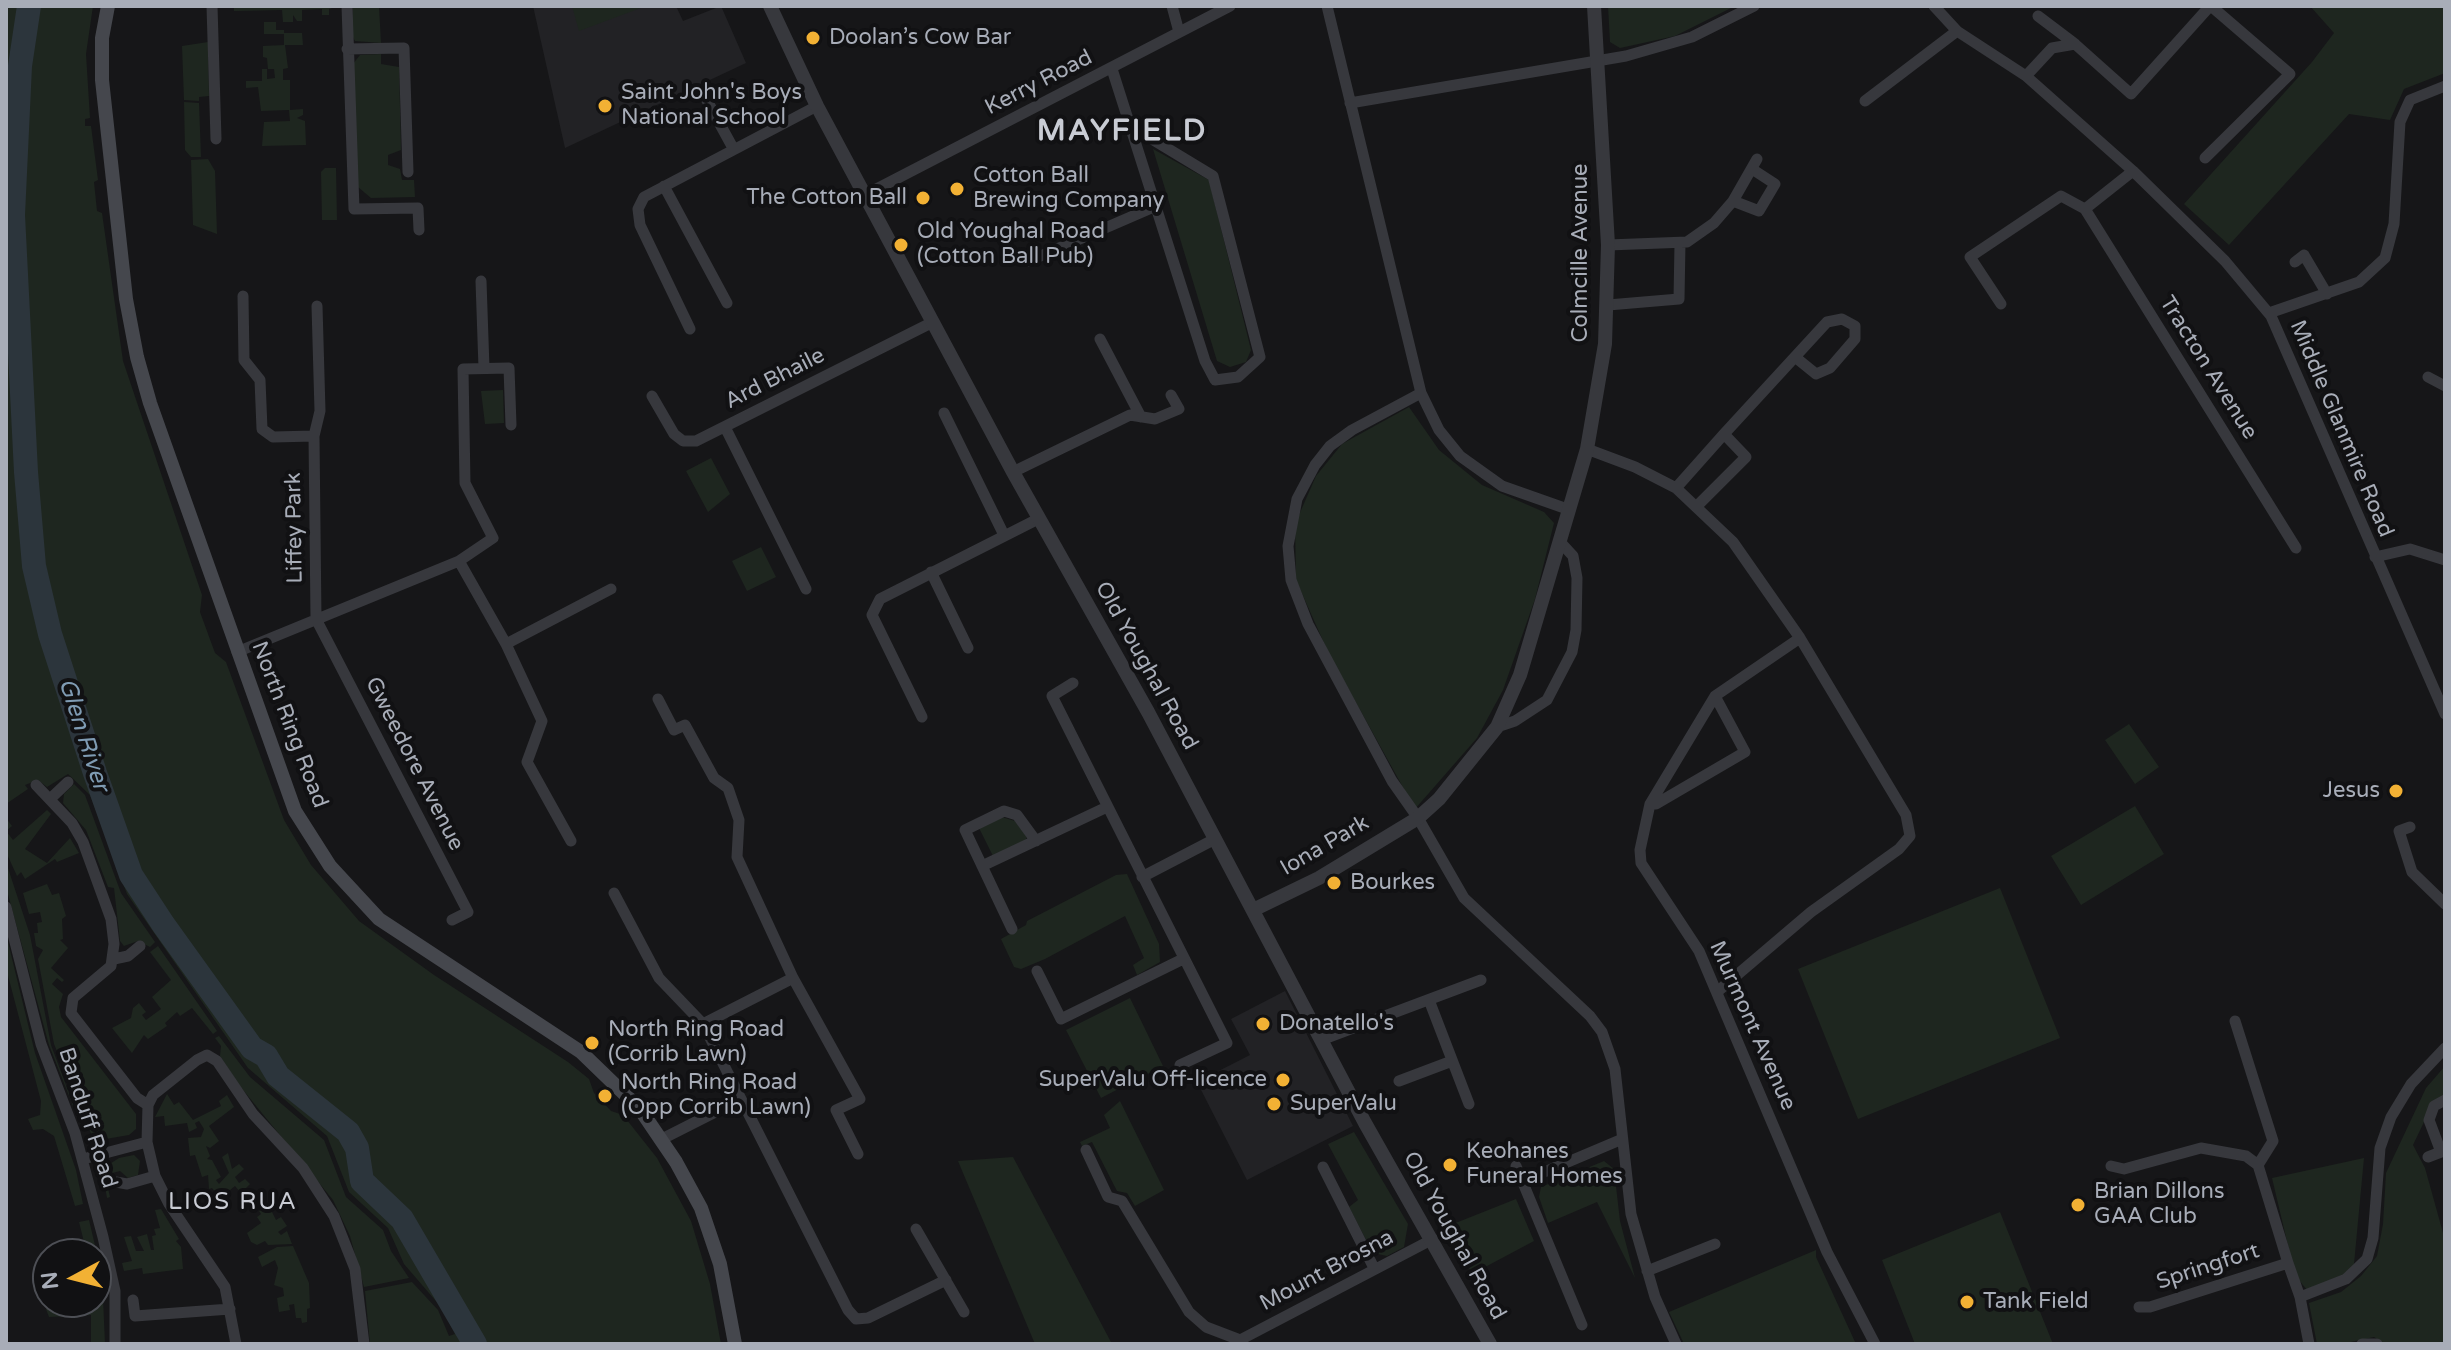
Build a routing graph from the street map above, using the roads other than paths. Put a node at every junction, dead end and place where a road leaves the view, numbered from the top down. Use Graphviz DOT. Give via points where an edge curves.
graph roads {
  1 [pos="108,6"];
  2 [pos="212,6"];
  3 [pos="347,6"];
  4 [pos="770,6"];
  5 [pos="1172,6"];
  6 [pos="1230,6"];
  7 [pos="1327,6"];
  8 [pos="1594,6"];
  9 [pos="1754,6"];
  10 [pos="1934,6"];
  11 [pos="2210,6"];
  12 [pos="2038,16"];
  13 [pos="1957,31"];
  14 [pos="1179,32"];
  15 [pos="2075,44"];
  16 [pos="347,49"];
  17 [pos="1598,61"];
  18 [pos="1112,69"];
  19 [pos="2026,76"];
  20 [pos="2445,86"];
  21 [pos="704,95"];
  22 [pos="1865,101"];
  23 [pos="1350,103"];
  24 [pos="817,106"];
  25 [pos="1132,127"];
  26 [pos="216,139"];
  27 [pos="733,148"];
  28 [pos="2205,158"];
  29 [pos="2133,171"];
  30 [pos="408,172"];
  31 [pos="664,186"];
  32 [pos="865,195"];
  33 [pos="1733,201"];
  34 [pos="1156,206"];
  35 [pos="2085,209"];
  36 [pos="419,230"];
  37 [pos="1680,243"];
  38 [pos="1608,245"];
  39 [pos="1029,261"];
  40 [pos="2295,262"];
  41 [pos="481,281"];
  42 [pos="2327,294"];
  43 [pos="243,296"];
  44 [pos="727,303"];
  45 [pos="2001,304"];
  46 [pos="1608,305"];
  47 [pos="317,306"];
  48 [pos="2269,313"];
  49 [pos="933,322"];
  50 [pos="690,329"];
  51 [pos="1100,339"];
  52 [pos="1795,357"];
  53 [pos="484,368"];
  54 [pos="2428,377"];
  55 [pos="2445,386"];
  56 [pos="1421,393"];
  57 [pos="1171,395"];
  58 [pos="652,396"];
  59 [pos="944,413"];
  60 [pos="1141,417"];
  61 [pos="511,425"];
  62 [pos="725,427"];
  63 [pos="1724,434"];
  64 [pos="314,436"];
  65 [pos="1587,449"];
  66 [pos="1013,472"];
  67 [pos="1676,488"];
  68 [pos="1698,505"];
  69 [pos="1570,510"];
  70 [pos="1038,519"];
  71 [pos="1004,535"];
  72 [pos="1562,544"];
  73 [pos="2296,548"];
  74 [pos="2375,557"];
  75 [pos="2445,560"];
  76 [pos="459,561"];
  77 [pos="931,572"];
  78 [pos="611,589"];
  79 [pos="806,589"];
  80 [pos="316,619"];
  81 [pos="1800,638"];
  82 [pos="506,644"];
  83 [pos="968,648"];
  84 [pos="237,652"];
  85 [pos="1073,683"];
  86 [pos="1715,696"];
  87 [pos="658,699"];
  88 [pos="2445,714"];
  89 [pos="922,717"];
  90 [pos="1497,727"];
  91 [pos="68,782"];
  92 [pos="36,785"];
  93 [pos="50,799"];
  94 [pos="1650,804"];
  95 [pos="1107,807"];
  96 [pos="1418,818"];
  97 [pos="2410,827"];
  98 [pos="1215,839"];
  99 [pos="571,841"];
  100 [pos="1036,841"];
  101 [pos="982,866"];
  102 [pos="1142,877"];
  103 [pos="614,893"];
  104 [pos="2445,904"];
  105 [pos="6,907"];
  106 [pos="1253,910"];
  107 [pos="452,920"];
  108 [pos="1012,929"];
  109 [pos="140,946"];
  110 [pos="114,959"];
  111 [pos="1183,959"];
  112 [pos="1037,971"];
  113 [pos="793,978"];
  114 [pos="1481,980"];
  115 [pos="1717,992"];
  116 [pos="1429,1000"];
  117 [pos="2235,1021"];
  118 [pos="703,1024"];
  119 [pos="1321,1040"];
  120 [pos="2445,1048"];
  121 [pos="1452,1061"];
  122 [pos="1180,1065"];
  123 [pos="1399,1081"];
  124 [pos="739,1100"];
  125 [pos="2445,1100"];
  126 [pos="1469,1104"];
  127 [pos="148,1105"];
  128 [pos="662,1139"];
  129 [pos="1620,1140"];
  130 [pos="147,1142"];
  131 [pos="1086,1150"];
  132 [pos="858,1154"];
  133 [pos="2428,1157"];
  134 [pos="83,1159"];
  135 [pos="2258,1165"];
  136 [pos="1516,1166"];
  137 [pos="2111,1166"];
  138 [pos="1323,1167"];
  139 [pos="155,1176"];
  140 [pos="1523,1181"];
  141 [pos="116,1182"];
  142 [pos="916,1229"];
  143 [pos="1433,1239"];
  144 [pos="1715,1244"];
  145 [pos="2288,1263"];
  146 [pos="1374,1268"];
  147 [pos="1647,1271"];
  148 [pos="946,1280"];
  149 [pos="2300,1297"];
  150 [pos="133,1300"];
  151 [pos="2139,1307"];
  152 [pos="230,1309"];
  153 [pos="964,1312"];
  154 [pos="1582,1325"];
  155 [pos="115,1344"];
  156 [pos="236,1344"];
  157 [pos="364,1344"];
  158 [pos="735,1344"];
  159 [pos="1490,1344"];
  160 [pos="1676,1344"];
  161 [pos="1875,1344"];
  162 [pos="2309,1344"];
  163 [pos="2362,1344"];
  164 [pos="2377,1344"];
  1 -- 84 [label="main road, North Ring Road" via="102,80 131,329 150,403"];
  2 -- 26 [label="street"];
  3 -- 16 [label="street"];
  4 -- 24 [label="street, Old Youghal Road"];
  5 -- 14 [label="street"];
  6 -- 14 [label="street, Kerry Road"];
  7 -- 23 [label="street"];
  8 -- 17 [label="street, Colmcille Avenue"];
  9 -- 17 [label="street" via="1692,37"];
  10 -- 13 [label="street, Middle Glanmire Road"];
  11 -- 15 [label="street" via="2131,94"];
  11 -- 28 [label="street" via="2290,74"];
  12 -- 15 [label="street"];
  13 -- 19 [label="street, Middle Glanmire Road"];
  13 -- 22 [label="street"];
  14 -- 18 [label="street, Kerry Road"];
  15 -- 19 [label="street" via="2052,48"];
  16 -- 30 [label="street" via="404,48"];
  16 -- 36 [label="street" via="354,209 418,208"];
  17 -- 23 [label="street"];
  17 -- 38 [label="street, Colmcille Avenue"];
  18 -- 25 [label="street"];
  18 -- 32 [label="street, Kerry Road"];
  19 -- 29 [label="street, Middle Glanmire Road"];
  20 -- 42 [label="street" via="2410,100 2400,122 2394,224 2385,258 2359,282"];
  21 -- 27 [label="street"];
  23 -- 56 [label="street"];
  24 -- 27 [label="street"];
  24 -- 32 [label="street, Old Youghal Road"];
  25 -- 34 [label="street"];
  25 -- 34 [label="street" via="1213,176 1260,357 1238,377 1215,380 1205,361"];
  27 -- 31 [label="street"];
  29 -- 35 [label="street"];
  29 -- 48 [label="street, Middle Glanmire Road" via="2225,261"];
  31 -- 44 [label="street"];
  31 -- 50 [label="street" via="644,197 638,209 640,225"];
  32 -- 49 [label="street, Old Youghal Road"];
  33 -- 33 [label="street" via="1754,164 1775,184 1759,211"];
  33 -- 37 [label="street" via="1698,235"];
  34 -- 39 [label="street"];
  35 -- 45 [label="street" via="2061,196 1970,257"];
  35 -- 73 [label="street, Tracton Avenue"];
  37 -- 38 [label="street"];
  37 -- 46 [label="street" via="1679,299"];
  38 -- 46 [label="street, Colmcille Avenue"];
  40 -- 42 [label="street" via="2304,255"];
  41 -- 53 [label="street"];
  42 -- 48 [label="street"];
  43 -- 64 [label="street" via="244,360 260,380 262,429 273,437"];
  46 -- 65 [label="street, Colmcille Avenue"];
  47 -- 64 [label="street, Liffey Park" via="320,411"];
  48 -- 74 [label="street, Middle Glanmire Road"];
  49 -- 62 [label="street, Ard Bhaile"];
  49 -- 66 [label="street, Old Youghal Road"];
  51 -- 60 [label="street"];
  52 -- 52 [label="street" via="1816,374 1830,368 1855,339 1855,326 1842,319 1827,322"];
  52 -- 63 [label="street"];
  53 -- 61 [label="street" via="509,368"];
  53 -- 76 [label="street" via="463,369 465,483 493,538"];
  54 -- 55 [label="street"];
  56 -- 69 [label="street" via="1439,430 1460,456 1502,486"];
  56 -- 96 [label="street" via="1330,446 1297,499 1288,546 1291,580 1308,624 1392,781"];
  57 -- 60 [label="street" via="1179,409 1155,419"];
  58 -- 62 [label="street, Ard Bhaile" via="683,441 696,441"];
  59 -- 71 [label="street"];
  60 -- 66 [label="street" via="1130,415"];
  62 -- 79 [label="street"];
  63 -- 67 [label="street"];
  63 -- 68 [label="street" via="1746,457"];
  64 -- 80 [label="street, Liffey Park"];
  65 -- 67 [label="street"];
  65 -- 69 [label="street, Colmcille Avenue"];
  66 -- 70 [label="street, Old Youghal Road"];
  67 -- 68 [label="street"];
  68 -- 81 [label="street" via="1733,542"];
  69 -- 72 [label="street, Colmcille Avenue"];
  70 -- 71 [label="street"];
  70 -- 98 [label="street, Old Youghal Road"];
  71 -- 77 [label="street"];
  72 -- 90 [label="street, Colmcille Avenue" via="1520,675"];
  72 -- 90 [label="street, Colmcille Avenue" via="1573,556 1577,578 1572,652 1547,700"];
  74 -- 75 [label="street" via="2410,549"];
  74 -- 88 [label="street, Middle Glanmire Road"];
  76 -- 80 [label="street"];
  76 -- 82 [label="street"];
  77 -- 83 [label="street"];
  77 -- 89 [label="street" via="880,599 872,615"];
  78 -- 82 [label="street"];
  80 -- 84 [label="street"];
  80 -- 107 [label="street, Gweedore Avenue" via="468,912"];
  81 -- 86 [label="street, Murmont Avenue"];
  81 -- 115 [label="street" via="1906,815 1910,836"];
  82 -- 99 [label="street" via="542,721 527,762"];
  84 -- 128 [label="main road, North Ring Road" via="295,811 346,886 398,934 581,1052 622,1089"];
  85 -- 95 [label="street" via="1052,696"];
  86 -- 94 [label="street, Murmont Avenue"];
  86 -- 94 [label="street" via="1745,752"];
  87 -- 113 [label="street" via="674,730 685,725 714,778 728,788 739,820 737,857"];
  90 -- 96 [label="street, Colmcille Avenue"];
  91 -- 93 [label="street"];
  92 -- 93 [label="street"];
  93 -- 110 [label="street" via="72,823 92,858 111,919"];
  94 -- 115 [label="street, Murmont Avenue" via="1641,863 1699,951"];
  95 -- 100 [label="street"];
  95 -- 102 [label="street"];
  96 -- 106 [label="street, Iona Park" via="1319,878"];
  96 -- 129 [label="street" via="1464,898 1602,1032 1615,1069"];
  97 -- 104 [label="street" via="2399,831 2412,872"];
  98 -- 102 [label="street"];
  98 -- 106 [label="street, Old Youghal Road"];
  100 -- 101 [label="street"];
  100 -- 101 [label="street" via="1017,815 1004,811 965,830"];
  101 -- 108 [label="street"];
  102 -- 111 [label="street"];
  103 -- 118 [label="street" via="659,978"];
  105 -- 134 [label="street, Banduff Road" via="41,1044"];
  106 -- 119 [label="street, Old Youghal Road"];
  109 -- 110 [label="street"];
  110 -- 127 [label="street" via="106,973 73,998 71,1013"];
  111 -- 112 [label="street" via="1061,1019"];
  111 -- 122 [label="street" via="1227,1043"];
  113 -- 118 [label="street"];
  113 -- 132 [label="street" via="860,1099 836,1110"];
  114 -- 116 [label="street"];
  115 -- 161 [label="street, Murmont Avenue" via="1827,1252"];
  116 -- 119 [label="street"];
  116 -- 121 [label="street"];
  117 -- 135 [label="street" via="2273,1141"];
  118 -- 124 [label="street"];
  119 -- 143 [label="street, Old Youghal Road"];
  120 -- 149 [label="street" via="2411,1084 2391,1117 2380,1148 2367,1259 2346,1279"];
  121 -- 123 [label="street"];
  121 -- 126 [label="street"];
  124 -- 128 [label="street"];
  124 -- 148 [label="street" via="856,1319"];
  125 -- 133 [label="street" via="2434,1106 2429,1120 2441,1152"];
  127 -- 130 [label="street"];
  127 -- 157 [label="street" via="158,1089 207,1055 217,1061 253,1114 303,1168 334,1216 355,1269"];
  128 -- 158 [label="main road, North Ring Road" via="690,1186 712,1239"];
  129 -- 140 [label="street"];
  129 -- 147 [label="street" via="1631,1214"];
  130 -- 134 [label="street"];
  130 -- 139 [label="street"];
  131 -- 146 [label="street, Mount Brosna" via="1108,1197 1122,1201 1189,1312 1206,1327 1240,1340"];
  134 -- 155 [label="street, Banduff Road" via="112,1273"];
  135 -- 137 [label="street" via="2246,1156 2201,1148 2124,1169"];
  135 -- 145 [label="street, Springfort"];
  136 -- 140 [label="street"];
  138 -- 146 [label="street"];
  139 -- 141 [label="street"];
  139 -- 152 [label="street" via="180,1223 218,1273"];
  140 -- 154 [label="street"];
  142 -- 148 [label="street"];
  143 -- 146 [label="street, Mount Brosna"];
  143 -- 159 [label="street, Old Youghal Road"];
  144 -- 147 [label="street"];
  145 -- 149 [label="street, Springfort"];
  145 -- 151 [label="street, Springfort"];
  147 -- 160 [label="street"];
  148 -- 153 [label="street"];
  149 -- 162 [label="street, Springfort"];
  150 -- 152 [label="street" via="135,1316"];
  152 -- 156 [label="street"];
  163 -- 164 [label="street"];
}
